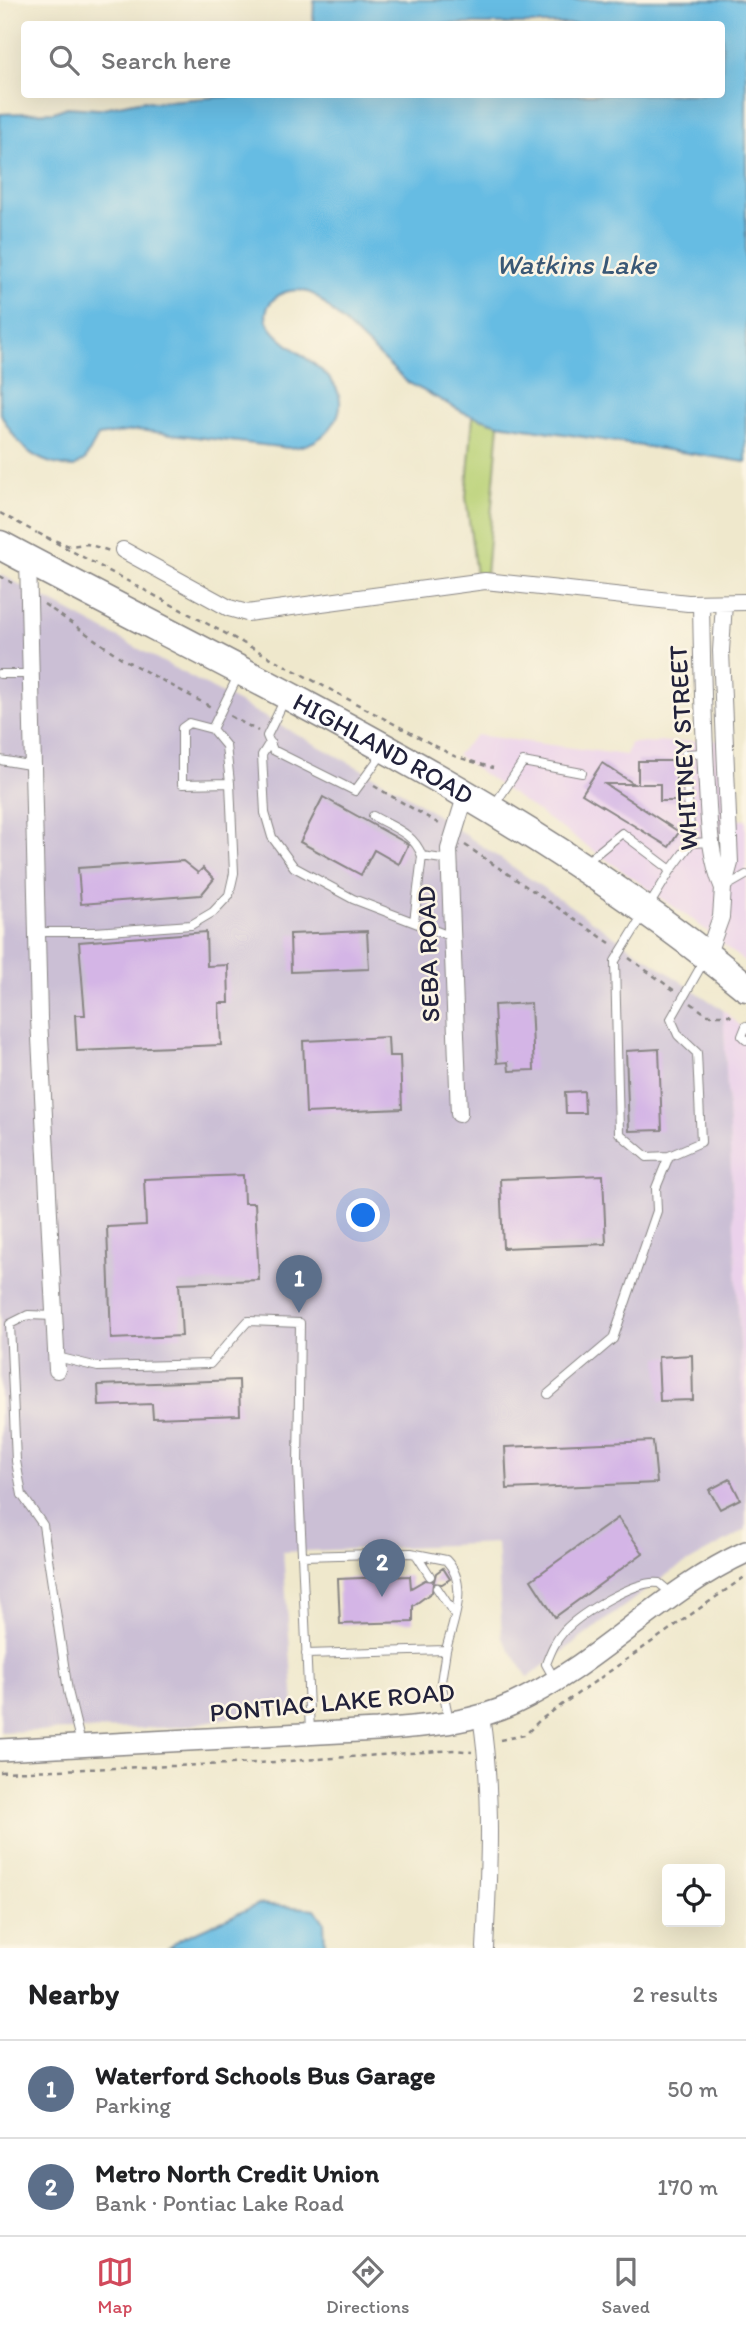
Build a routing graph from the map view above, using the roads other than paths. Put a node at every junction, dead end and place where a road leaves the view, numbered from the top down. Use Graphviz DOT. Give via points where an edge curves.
graph roads {
  1 [pos="0,545"];
  2 [pos="123,550"];
  3 [pos="28,559"];
  4 [pos="746,602"];
  5 [pos="702,603"];
  6 [pos="723,603"];
  7 [pos="241,671"];
  8 [pos="0,674"];
  9 [pos="32,674"];
  10 [pos="702,677"];
  11 [pos="723,677"];
  12 [pos="287,695"];
  13 [pos="212,729"];
  14 [pos="268,739"];
  15 [pos="726,746"];
  16 [pos="387,749"];
  17 [pos="704,750"];
  18 [pos="0,760"];
  19 [pos="35,765"];
  20 [pos="582,773"];
  21 [pos="230,783"];
  22 [pos="466,794"];
  23 [pos="492,809"];
  24 [pos="373,816"];
  25 [pos="711,842"];
  26 [pos="691,843"];
  27 [pos="422,856"];
  28 [pos="449,860"];
  29 [pos="580,867"];
  30 [pos="671,870"];
  31 [pos="746,875"];
  32 [pos="723,888"];
  33 [pos="647,913"];
  34 [pos="414,922"];
  35 [pos="36,932"];
  36 [pos="452,937"];
  37 [pos="707,956"];
  38 [pos="746,987"];
  39 [pos="746,1027"];
  40 [pos="746,1040"];
  41 [pos="459,1114"];
  42 [pos="669,1156"];
  43 [pos="55,1316"];
  44 [pos="57,1364"];
  45 [pos="548,1394"];
  46 [pos="746,1552"];
  47 [pos="416,1554"];
  48 [pos="302,1556"];
  49 [pos="430,1576"];
  50 [pos="437,1588"];
  51 [pos="672,1594"];
  52 [pos="455,1615"];
  53 [pos="446,1650"];
  54 [pos="306,1654"];
  55 [pos="555,1680"];
  56 [pos="481,1716"];
  57 [pos="450,1723"];
  58 [pos="311,1734"];
  59 [pos="82,1746"];
  60 [pos="0,1750"];
  61 [pos="485,1948"];
  1 -- 3 [label="highway, HIGHLAND ROAD"];
  2 -- 5 [label="street" via="229,608 247,613 485,581"];
  3 -- 7 [label="highway, HIGHLAND ROAD"];
  3 -- 9 [label="street"];
  4 -- 6 [label="street"];
  5 -- 6 [label="street"];
  5 -- 10 [label="street, WHITNEY STREET"];
  6 -- 11 [label="street, WHITNEY STREET"];
  7 -- 12 [label="highway, HIGHLAND ROAD"];
  7 -- 13 [label="lane"];
  8 -- 9 [label="lane"];
  9 -- 19 [label="street"];
  10 -- 11 [label="street"];
  10 -- 17 [label="street, WHITNEY STREET"];
  11 -- 15 [label="street, WHITNEY STREET"];
  12 -- 14 [label="lane"];
  12 -- 16 [label="highway, HIGHLAND ROAD"];
  13 -- 21 [label="lane" via="226,746"];
  13 -- 21 [label="lane" via="189,723 182,728 183,784"];
  14 -- 16 [label="lane" via="273,750 355,791"];
  14 -- 34 [label="lane" via="262,755 265,813 272,837 294,867 353,900"];
  15 -- 17 [label="street"];
  15 -- 32 [label="street, WHITNEY STREET" via="730,863"];
  16 -- 22 [label="highway, HIGHLAND ROAD"];
  17 -- 25 [label="street, WHITNEY STREET"];
  17 -- 26 [label="lane" via="685,754"];
  18 -- 19 [label="lane"];
  19 -- 35 [label="street"];
  20 -- 23 [label="lane" via="523,762"];
  21 -- 35 [label="lane" via="234,873 229,895 213,912 191,925"];
  22 -- 23 [label="highway, HIGHLAND ROAD"];
  22 -- 28 [label="street, SEBA ROAD"];
  23 -- 29 [label="highway, HIGHLAND ROAD"];
  24 -- 27 [label="lane" via="413,838"];
  25 -- 26 [label="lane"];
  25 -- 32 [label="street, WHITNEY STREET" via="713,865"];
  26 -- 30 [label="lane"];
  27 -- 28 [label="lane"];
  27 -- 34 [label="lane"];
  28 -- 36 [label="street, SEBA ROAD"];
  29 -- 30 [label="lane" via="622,833"];
  29 -- 33 [label="highway, HIGHLAND ROAD"];
  30 -- 33 [label="lane"];
  31 -- 32 [label="lane"];
  32 -- 37 [label="street, WHITNEY STREET" via="721,917"];
  33 -- 37 [label="highway, HIGHLAND ROAD"];
  33 -- 42 [label="lane" via="615,961 620,1133 647,1157"];
  34 -- 36 [label="lane"];
  35 -- 43 [label="street"];
  36 -- 41 [label="street, SEBA ROAD"];
  37 -- 38 [label="highway, HIGHLAND ROAD"];
  37 -- 42 [label="lane" via="671,1019 678,1035 697,1053 701,1142"];
  39 -- 40 [label="lane" via="742,1036"];
  42 -- 45 [label="lane" via="656,1188 657,1212 613,1339"];
  43 -- 44 [label="street"];
  43 -- 59 [label="lane" via="28,1315 10,1324 16,1461 22,1495 43,1525 68,1691"];
  44 -- 48 [label="lane" via="210,1364 248,1321 300,1323"];
  46 -- 51 [label="street, PONTIAC LAKE ROAD"];
  47 -- 48 [label="lane"];
  47 -- 49 [label="lane"];
  47 -- 52 [label="lane" via="446,1560 453,1567 459,1590"];
  48 -- 54 [label="lane"];
  50 -- 52 [label="lane"];
  51 -- 55 [label="street, PONTIAC LAKE ROAD"];
  51 -- 55 [label="lane" via="659,1583 639,1583 566,1628 546,1664"];
  52 -- 53 [label="lane"];
  53 -- 54 [label="lane"];
  53 -- 57 [label="lane" via="441,1682"];
  54 -- 58 [label="lane"];
  55 -- 56 [label="street, PONTIAC LAKE ROAD"];
  56 -- 57 [label="street, PONTIAC LAKE ROAD"];
  56 -- 61 [label="street" via="490,1842"];
  57 -- 58 [label="street, PONTIAC LAKE ROAD"];
  58 -- 59 [label="street, PONTIAC LAKE ROAD"];
  59 -- 60 [label="street, PONTIAC LAKE ROAD"];
}
